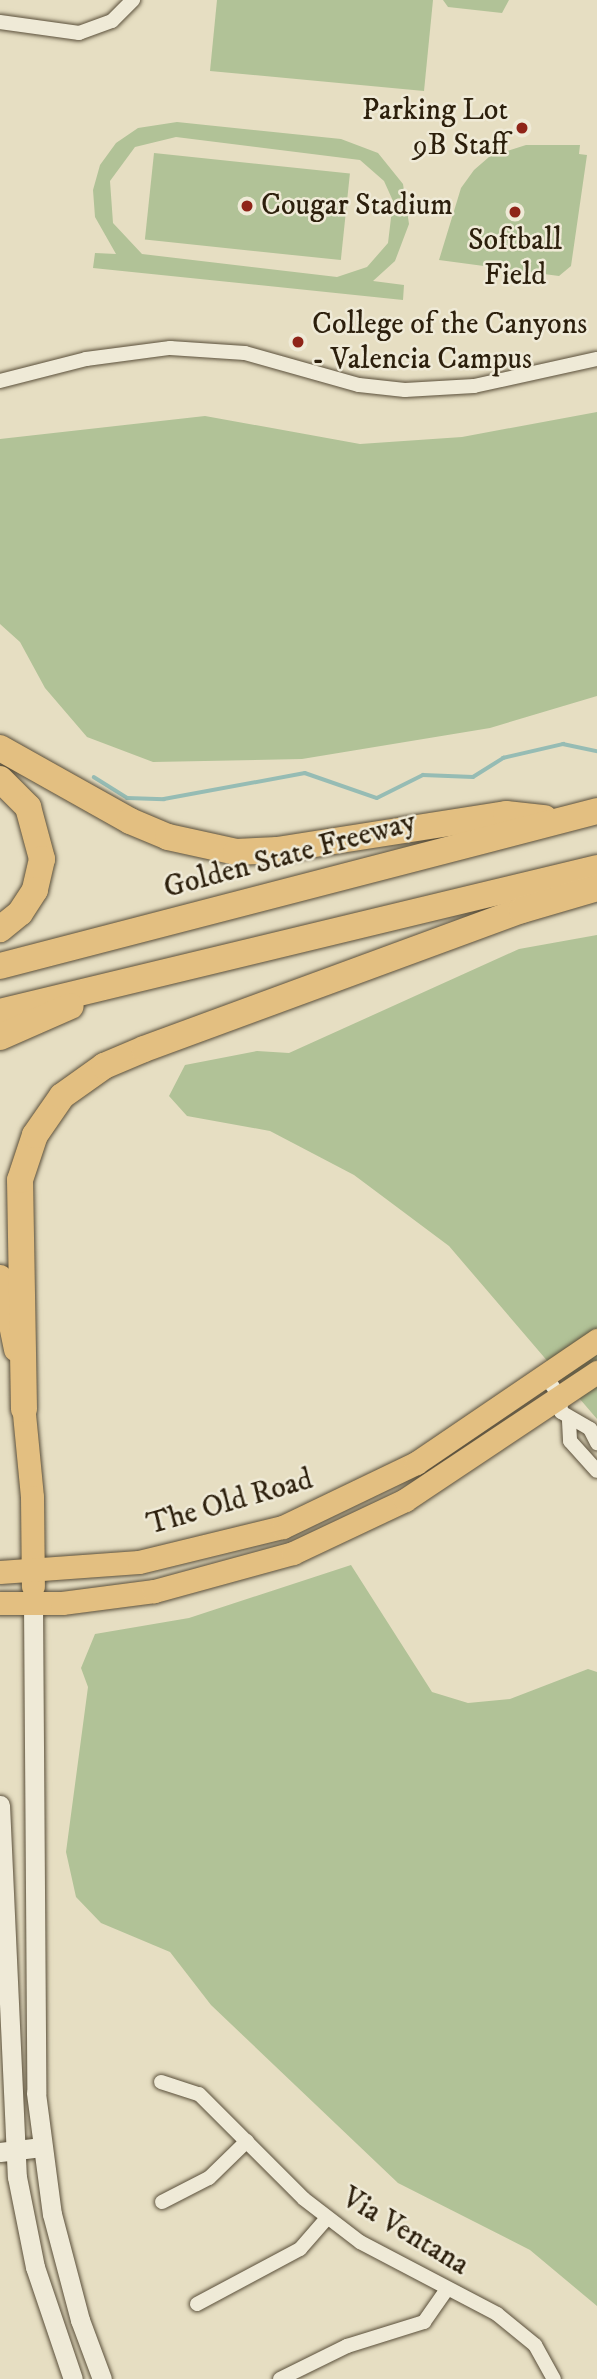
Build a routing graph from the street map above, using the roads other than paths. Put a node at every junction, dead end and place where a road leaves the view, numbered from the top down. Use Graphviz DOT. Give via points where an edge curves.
graph roads {
  1 [pos="133,0"];
  2 [pos="0,22"];
  3 [pos="597,359"];
  4 [pos="0,381"];
  5 [pos="0,748"];
  6 [pos="0,779"];
  7 [pos="597,811"];
  8 [pos="560,820"];
  9 [pos="597,868"];
  10 [pos="597,888"];
  11 [pos="0,929"];
  12 [pos="0,966"];
  13 [pos="116,983"];
  14 [pos="0,1012"];
  15 [pos="0,1037"];
  16 [pos="0,1276"];
  17 [pos="597,1340"];
  18 [pos="597,1372"];
  19 [pos="545,1375"];
  20 [pos="560,1397"];
  21 [pos="24,1409"];
  22 [pos="569,1422"];
  23 [pos="597,1443"];
  24 [pos="435,1450"];
  25 [pos="450,1471"];
  26 [pos="597,1471"];
  27 [pos="34,1571"];
  28 [pos="0,1572"];
  29 [pos="0,1603"];
  30 [pos="33,1603"];
  31 [pos="0,1804"];
  32 [pos="1,1819"];
  33 [pos="161,2082"];
  34 [pos="247,2141"];
  35 [pos="42,2147"];
  36 [pos="7,2151"];
  37 [pos="162,2202"];
  38 [pos="327,2218"];
  39 [pos="447,2289"];
  40 [pos="197,2304"];
  41 [pos="73,2379"];
  42 [pos="103,2379"];
  43 [pos="280,2379"];
  44 [pos="554,2379"];
  1 -- 2 [label="street" via="112,21 79,33"];
  3 -- 4 [label="street" via="474,386 405,390 359,385 245,353 170,348 113,354"];
  5 -- 8 [label="highway" via="130,821 168,837 236,852 277,850 506,814"];
  6 -- 11 [label="highway" via="28,807 42,859 35,890 20,913"];
  7 -- 8 [label="highway, Golden State Freeway"];
  8 -- 12 [label="highway, Golden State Freeway"];
  9 -- 13 [label="highway"];
  10 -- 21 [label="highway" via="510,914 144,1049 104,1066 62,1096 35,1135 20,1180"];
  13 -- 14 [label="highway"];
  13 -- 15 [label="highway"];
  16 -- 21 [label="main road"];
  17 -- 19 [label="main road, The Old Road"];
  18 -- 20 [label="main road, The Old Road"];
  19 -- 20 [label="street"];
  19 -- 24 [label="main road, The Old Road"];
  20 -- 22 [label="street" via="561,1412"];
  20 -- 25 [label="main road, The Old Road"];
  21 -- 27 [label="main road"];
  22 -- 23 [label="street" via="583,1423"];
  22 -- 26 [label="street" via="570,1441"];
  24 -- 25 [label="street"];
  24 -- 27 [label="main road, The Old Road" via="368,1490 283,1527 176,1555"];
  25 -- 30 [label="main road, The Old Road" via="377,1516 250,1568 154,1591"];
  27 -- 28 [label="main road, The Old Road"];
  27 -- 30 [label="main road"];
  29 -- 30 [label="main road, The Old Road"];
  30 -- 35 [label="street"];
  31 -- 32 [label="street"];
  32 -- 36 [label="street"];
  33 -- 34 [label="street, Via Ventana" via="200,2094"];
  34 -- 37 [label="street" via="209,2178"];
  34 -- 38 [label="street, Via Ventana"];
  35 -- 36 [label="street"];
  35 -- 42 [label="street" via="64,2265"];
  36 -- 41 [label="street" via="35,2267"];
  38 -- 39 [label="street, Via Ventana"];
  38 -- 40 [label="street" via="300,2249"];
  39 -- 43 [label="street" via="424,2322 347,2346"];
  39 -- 44 [label="street, Via Ventana" via="535,2345"];
}
